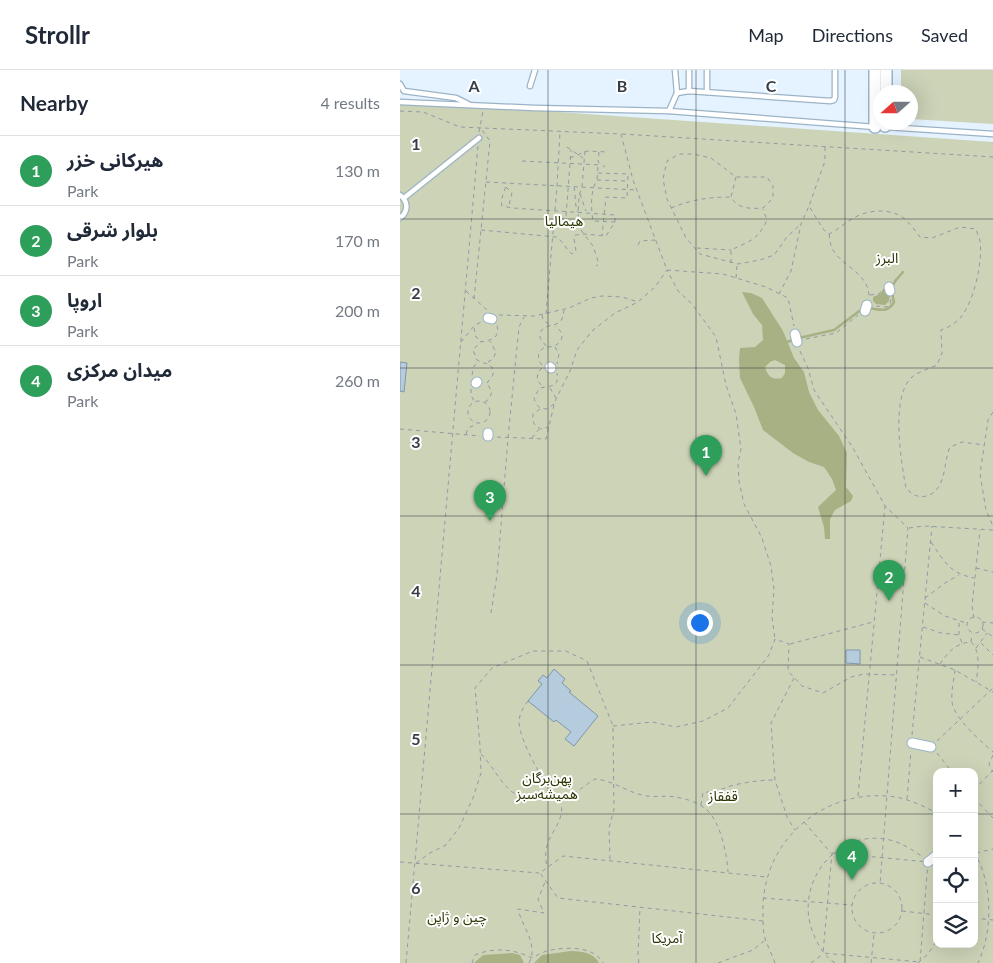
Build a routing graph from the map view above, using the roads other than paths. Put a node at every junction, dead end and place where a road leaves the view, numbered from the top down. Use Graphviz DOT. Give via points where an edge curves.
graph roads {
  1 [pos="534,70"];
  2 [pos="675,70"];
  3 [pos="689,70"];
  4 [pos="707,70"];
  5 [pos="835,70"];
  6 [pos="874,70"];
  7 [pos="886,70"];
  8 [pos="400,84"];
  9 [pos="876,85"];
  10 [pos="886,85"];
  11 [pos="530,86"];
  12 [pos="689,91"];
  13 [pos="707,92"];
  14 [pos="677,93"];
  15 [pos="400,102"];
  16 [pos="472,105"];
  17 [pos="670,112"];
  18 [pos="873,124"];
  19 [pos="918,128"];
  20 [pos="993,134"];
  21 [pos="479,138"];
  22 [pos="402,196"];
  23 [pos="400,218"];
  24 [pos="912,743"];
  25 [pos="931,746"];
  26 [pos="933,858"];
  27 [pos="928,862"];
  1 -- 11 [label="lane"];
  2 -- 14 [label="lane"];
  3 -- 12 [label="lane"];
  4 -- 13 [label="lane"];
  5 -- 13 [label="lane" via="835,97 832,101"];
  6 -- 9 [label="street"];
  7 -- 10 [label="street"];
  8 -- 16 [label="lane" via="404,91 456,98"];
  12 -- 13 [label="lane"];
  12 -- 14 [label="lane"];
  14 -- 17 [label="lane"];
  15 -- 16 [label="lane"];
  16 -- 17 [label="lane"];
  17 -- 18 [label="lane"];
  19 -- 20 [label="lane"];
  21 -- 22 [label="lane"];
  22 -- 23 [label="lane" via="406,210"];
  24 -- 25 [label="street"];
  26 -- 27 [label="street"];
}
